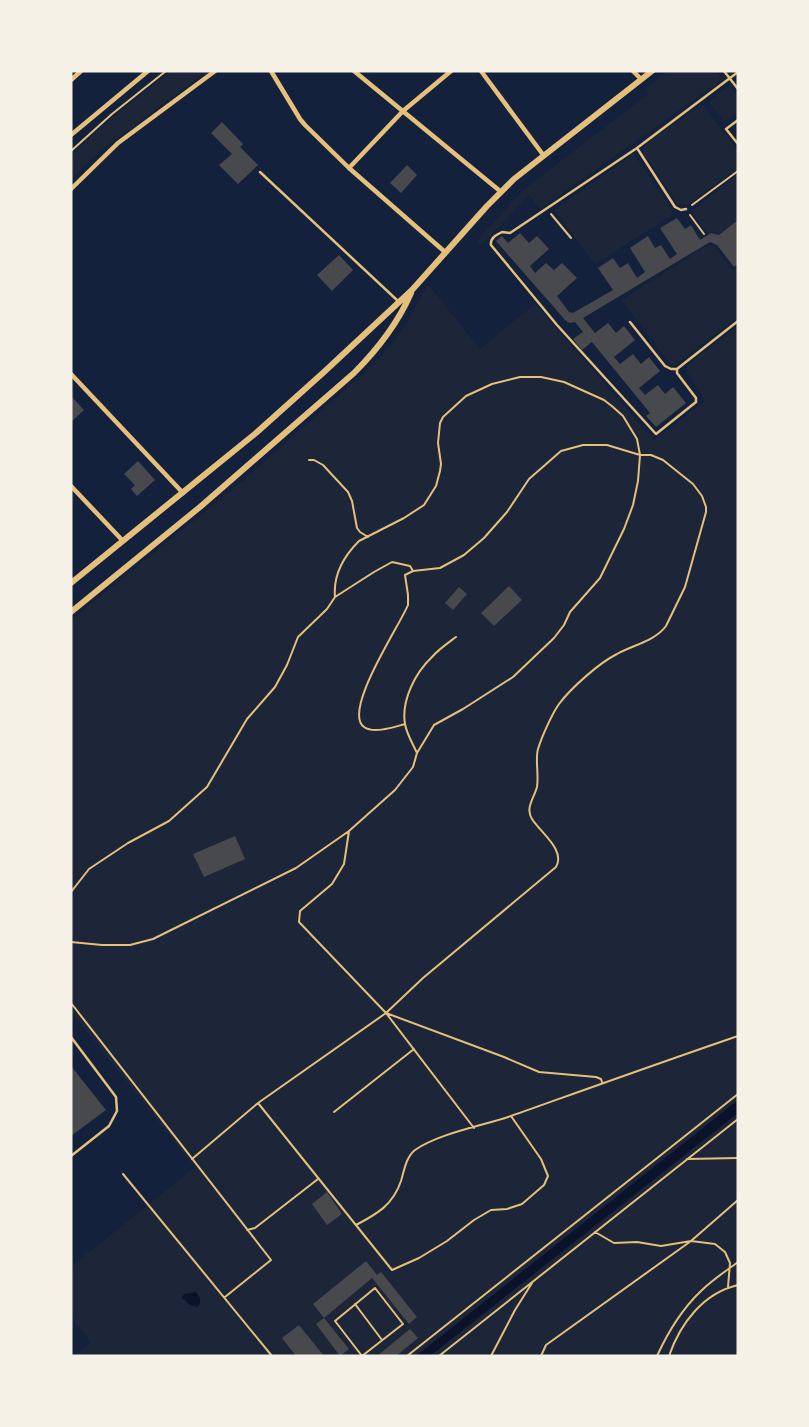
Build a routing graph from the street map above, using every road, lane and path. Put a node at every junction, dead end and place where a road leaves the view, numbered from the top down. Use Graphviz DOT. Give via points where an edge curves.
graph roads {
  1 [pos="81,71"];
  2 [pos="148,71"];
  3 [pos="166,71"];
  4 [pos="215,71"];
  5 [pos="271,71"];
  6 [pos="354,71"];
  7 [pos="451,71"];
  8 [pos="481,71"];
  9 [pos="633,71"];
  10 [pos="652,71"];
  11 [pos="724,71"];
  12 [pos="738,72"];
  13 [pos="729,78"];
  14 [pos="641,79"];
  15 [pos="71,80"];
  16 [pos="738,89"];
  17 [pos="403,111"];
  18 [pos="738,120"];
  19 [pos="71,135"];
  20 [pos="738,144"];
  21 [pos="637,148"];
  22 [pos="71,151"];
  23 [pos="544,156"];
  24 [pos="349,168"];
  25 [pos="738,171"];
  26 [pos="260,172"];
  27 [pos="71,189"];
  28 [pos="500,191"];
  29 [pos="547,208"];
  30 [pos="686,209"];
  31 [pos="704,234"];
  32 [pos="571,238"];
  33 [pos="445,252"];
  34 [pos="412,290"];
  35 [pos="399,302"];
  36 [pos="738,321"];
  37 [pos="630,322"];
  38 [pos="677,369"];
  39 [pos="71,374"];
  40 [pos="77,380"];
  41 [pos="71,385"];
  42 [pos="640,455"];
  43 [pos="309,460"];
  44 [pos="71,486"];
  45 [pos="183,493"];
  46 [pos="368,537"];
  47 [pos="123,542"];
  48 [pos="413,571"];
  49 [pos="72,580"];
  50 [pos="335,597"];
  51 [pos="71,612"];
  52 [pos="456,637"];
  53 [pos="405,724"];
  54 [pos="418,753"];
  55 [pos="349,831"];
  56 [pos="71,892"];
  57 [pos="71,942"];
  58 [pos="71,1003"];
  59 [pos="386,1013"];
  60 [pos="738,1036"];
  61 [pos="71,1037"];
  62 [pos="414,1049"];
  63 [pos="602,1083"];
  64 [pos="738,1094"];
  65 [pos="258,1103"];
  66 [pos="334,1112"];
  67 [pos="511,1116"];
  68 [pos="738,1119"];
  69 [pos="474,1128"];
  70 [pos="71,1156"];
  71 [pos="738,1158"];
  72 [pos="192,1159"];
  73 [pos="687,1159"];
  74 [pos="123,1174"];
  75 [pos="318,1178"];
  76 [pos="738,1200"];
  77 [pos="356,1225"];
  78 [pos="247,1230"];
  79 [pos="594,1232"];
  80 [pos="690,1241"];
  81 [pos="738,1262"];
  82 [pos="730,1268"];
  83 [pos="533,1281"];
  84 [pos="738,1284"];
  85 [pos="728,1287"];
  86 [pos="225,1297"];
  87 [pos="355,1304"];
  88 [pos="382,1340"];
  89 [pos="366,1353"];
  90 [pos="272,1356"];
  91 [pos="362,1356"];
  92 [pos="368,1356"];
  93 [pos="407,1356"];
  94 [pos="439,1356"];
  95 [pos="491,1356"];
  96 [pos="541,1356"];
  97 [pos="657,1356"];
  98 [pos="669,1356"];
  1 -- 15 [label="street"];
  2 -- 19 [label="street"];
  3 -- 22 [label="path"];
  4 -- 27 [label="street" via="118,143"];
  5 -- 24 [label="street" via="300,119"];
  6 -- 17 [label="street"];
  7 -- 17 [label="street"];
  8 -- 23 [label="street"];
  9 -- 14 [label="street"];
  10 -- 14 [label="main road"];
  11 -- 13 [label="lane"];
  12 -- 13 [label="lane"];
  13 -- 16 [label="lane"];
  13 -- 21 [label="lane"];
  14 -- 23 [label="main road"];
  17 -- 24 [label="street"];
  17 -- 28 [label="street"];
  18 -- 20 [label="lane" via="726,128"];
  21 -- 29 [label="lane"];
  21 -- 30 [label="lane" via="675,207"];
  23 -- 28 [label="main road"];
  24 -- 33 [label="street"];
  25 -- 30 [label="path"];
  26 -- 35 [label="lane"];
  28 -- 33 [label="main road"];
  29 -- 32 [label="path"];
  29 -- 38 [label="lane" via="510,232 502,232 492,239 491,245 557,325 656,434 696,402"];
  30 -- 31 [label="path"];
  33 -- 34 [label="main road"];
  34 -- 35 [label="main road"];
  34 -- 51 [label="main road" via="391,330 354,373 193,513"];
  35 -- 45 [label="main road" via="256,433"];
  36 -- 38 [label="lane"];
  37 -- 38 [label="lane" via="665,366"];
  39 -- 40 [label="street"];
  40 -- 41 [label="street"];
  40 -- 45 [label="street"];
  42 -- 46 [label="path" via="636,439 623,416 604,400 555,379 520,377 506,380 466,396 443,416 438,432 440,471 430,497 417,511"];
  42 -- 48 [label="path" via="607,445 583,445 561,451 529,479 507,512 464,555 440,568"];
  42 -- 54 [label="path" via="633,505 597,582 538,655 513,677 434,725"];
  42 -- 59 [label="path" via="651,454 663,460 693,484 704,502 706,512 685,587 662,631 602,663 564,698 549,724 537,752 537,784 530,814 556,850 558,864"];
  43 -- 46 [label="path" via="323,465 348,492 358,528"];
  44 -- 47 [label="street"];
  45 -- 47 [label="main road"];
  46 -- 50 [label="path" via="352,548 341,565 334,586"];
  47 -- 49 [label="main road"];
  48 -- 50 [label="path" via="410,566 392,562"];
  48 -- 53 [label="path" via="405,576 408,605 378,658 359,714 363,726 370,730"];
  50 -- 56 [label="path" via="327,610 298,637 275,687 247,719 207,787 169,821 89,869"];
  52 -- 53 [label="path" via="431,657 413,683 405,706"];
  53 -- 54 [label="path"];
  54 -- 55 [label="path" via="413,767 395,790"];
  55 -- 57 [label="path" via="296,868 153,939 130,945"];
  55 -- 59 [label="path" via="344,864 332,884 300,911 299,922"];
  58 -- 72 [label="path"];
  59 -- 62 [label="path"];
  59 -- 63 [label="path" via="540,1072 596,1077"];
  59 -- 65 [label="path"];
  60 -- 63 [label="path"];
  61 -- 70 [label="lane" via="116,1097 117,1111 109,1126"];
  62 -- 66 [label="path"];
  62 -- 69 [label="path"];
  63 -- 67 [label="path"];
  64 -- 93 [label="path"];
  65 -- 72 [label="path"];
  65 -- 75 [label="path"];
  67 -- 69 [label="path"];
  67 -- 77 [label="path" via="548,1176 544,1185 522,1204 491,1210 419,1258 392,1270"];
  68 -- 73 [label="path"];
  69 -- 77 [label="path" via="442,1137 413,1151 389,1203 379,1214"];
  71 -- 73 [label="path"];
  72 -- 78 [label="path"];
  73 -- 79 [label="path"];
  74 -- 86 [label="path"];
  75 -- 77 [label="path"];
  75 -- 78 [label="path" via="255,1228"];
  76 -- 80 [label="path"];
  78 -- 86 [label="path" via="271,1260"];
  79 -- 80 [label="path" via="614,1243 662,1246"];
  79 -- 83 [label="path"];
  80 -- 82 [label="path" via="715,1244 725,1252"];
  80 -- 96 [label="path" via="546,1345"];
  81 -- 82 [label="path"];
  82 -- 85 [label="path"];
  82 -- 97 [label="path" via="701,1291 684,1311 668,1332"];
  83 -- 94 [label="path"];
  83 -- 95 [label="path"];
  84 -- 85 [label="path"];
  85 -- 98 [label="path" via="689,1317"];
  86 -- 90 [label="path"];
  87 -- 88 [label="path"];
  87 -- 88 [label="path" via="375,1288 397,1317 402,1324"];
  87 -- 91 [label="path" via="335,1321"];
  88 -- 89 [label="path"];
  89 -- 91 [label="path"];
  89 -- 92 [label="path"];
}
